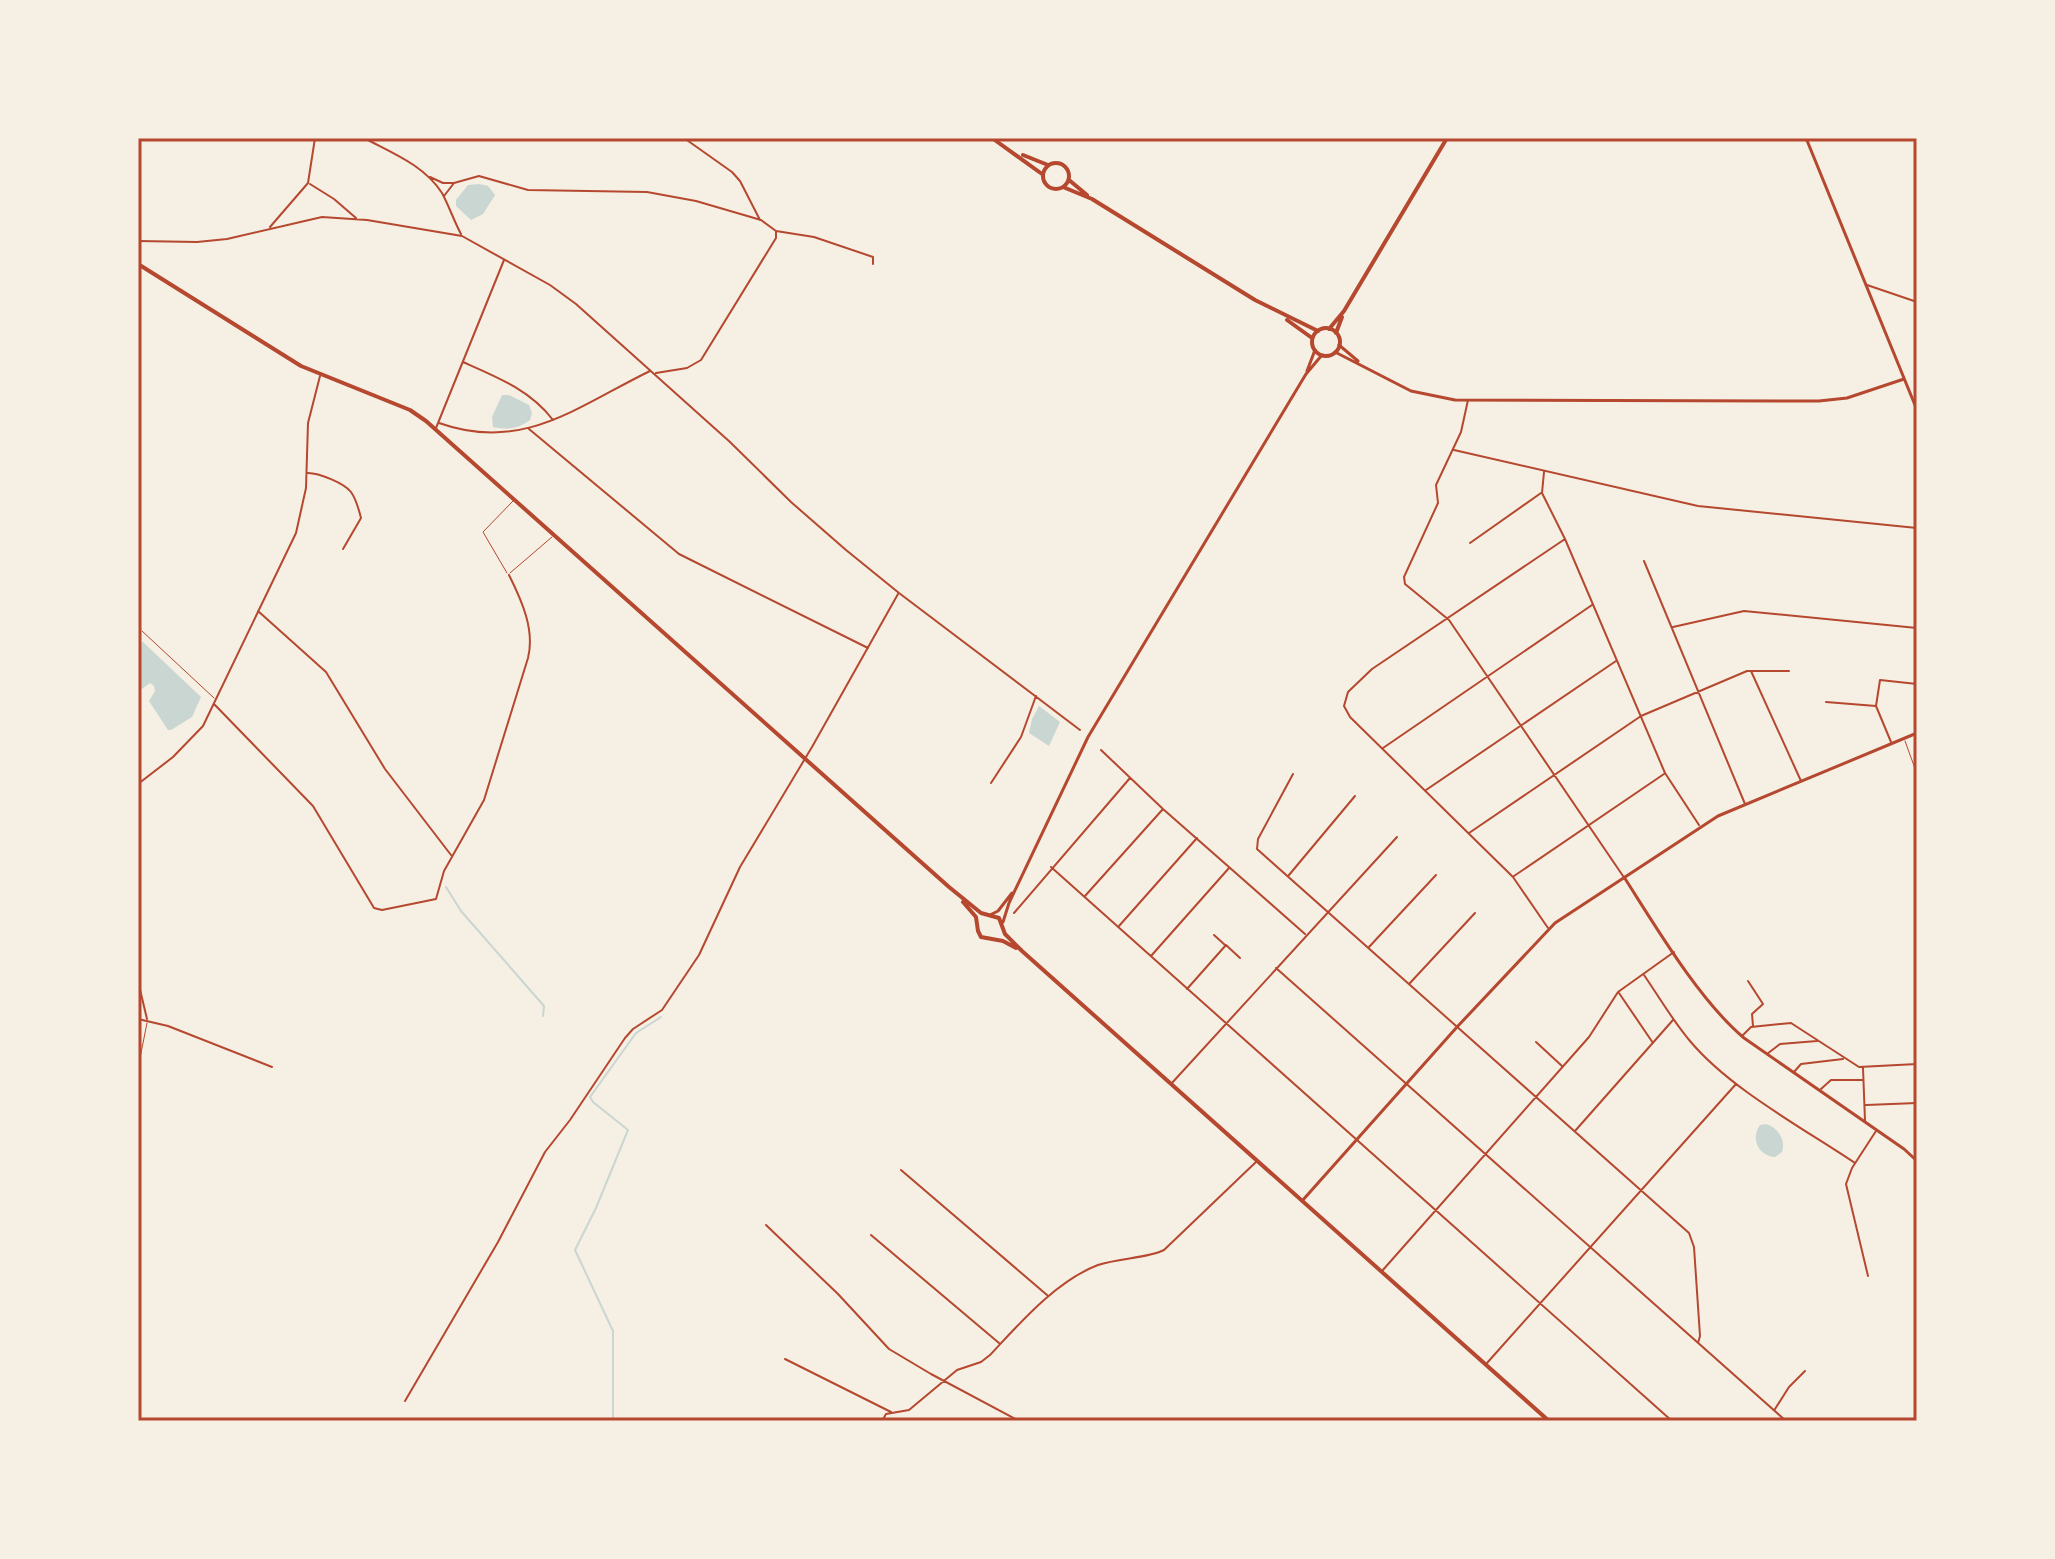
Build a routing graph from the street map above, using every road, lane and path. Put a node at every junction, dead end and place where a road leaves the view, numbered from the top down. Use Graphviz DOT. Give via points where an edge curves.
graph roads {
  1 [pos="315,138"];
  2 [pos="364,138"];
  3 [pos="684,138"];
  4 [pos="992,138"];
  5 [pos="1447,138"];
  6 [pos="1806,138"];
  7 [pos="1010,149"];
  8 [pos="1049,165"];
  9 [pos="1042,175"];
  10 [pos="429,177"];
  11 [pos="1068,179"];
  12 [pos="308,183"];
  13 [pos="454,183"];
  14 [pos="1063,187"];
  15 [pos="444,196"];
  16 [pos="1092,199"];
  17 [pos="357,218"];
  18 [pos="761,220"];
  19 [pos="269,228"];
  20 [pos="776,231"];
  21 [pos="462,236"];
  22 [pos="138,241"];
  23 [pos="504,259"];
  24 [pos="138,264"];
  25 [pos="873,264"];
  26 [pos="1866,284"];
  27 [pos="1917,302"];
  28 [pos="1344,311"];
  29 [pos="1279,313"];
  30 [pos="1329,329"];
  31 [pos="1318,331"];
  32 [pos="1336,333"];
  33 [pos="1312,339"];
  34 [pos="1339,345"];
  35 [pos="1315,350"];
  36 [pos="1335,352"];
  37 [pos="1322,355"];
  38 [pos="463,362"];
  39 [pos="1360,363"];
  40 [pos="652,372"];
  41 [pos="1306,374"];
  42 [pos="320,376"];
  43 [pos="1904,379"];
  44 [pos="1468,400"];
  45 [pos="1917,410"];
  46 [pos="553,421"];
  47 [pos="439,423"];
  48 [pos="436,429"];
  49 [pos="529,429"];
  50 [pos="1453,450"];
  51 [pos="1544,471"];
  52 [pos="307,473"];
  53 [pos="1542,493"];
  54 [pos="514,499"];
  55 [pos="1917,528"];
  56 [pos="554,535"];
  57 [pos="1565,539"];
  58 [pos="1470,543"];
  59 [pos="343,549"];
  60 [pos="1644,561"];
  61 [pos="509,575"];
  62 [pos="899,593"];
  63 [pos="1593,604"];
  64 [pos="257,611"];
  65 [pos="1447,619"];
  66 [pos="1671,627"];
  67 [pos="1917,628"];
  68 [pos="142,631"];
  69 [pos="868,648"];
  70 [pos="1617,661"];
  71 [pos="1750,670"];
  72 [pos="1789,671"];
  73 [pos="1487,677"];
  74 [pos="1917,684"];
  75 [pos="1697,692"];
  76 [pos="1037,695"];
  77 [pos="216,699"];
  78 [pos="1826,702"];
  79 [pos="214,704"];
  80 [pos="1876,706"];
  81 [pos="1641,716"];
  82 [pos="1521,726"];
  83 [pos="1080,730"];
  84 [pos="1917,733"];
  85 [pos="1904,739"];
  86 [pos="1892,744"];
  87 [pos="1382,748"];
  88 [pos="1101,750"];
  89 [pos="805,758"];
  90 [pos="1665,773"];
  91 [pos="1293,774"];
  92 [pos="1917,774"];
  93 [pos="1554,775"];
  94 [pos="1130,777"];
  95 [pos="1801,781"];
  96 [pos="991,783"];
  97 [pos="138,784"];
  98 [pos="1425,791"];
  99 [pos="1355,796"];
  100 [pos="1745,804"];
  101 [pos="1163,809"];
  102 [pos="1589,825"];
  103 [pos="1700,826"];
  104 [pos="1469,833"];
  105 [pos="1397,837"];
  106 [pos="1197,838"];
  107 [pos="452,856"];
  108 [pos="1051,867"];
  109 [pos="1230,867"];
  110 [pos="1436,875"];
  111 [pos="1289,876"];
  112 [pos="1513,877"];
  113 [pos="1624,877"];
  114 [pos="1017,887"];
  115 [pos="952,889"];
  116 [pos="1085,897"];
  117 [pos="1327,911"];
  118 [pos="1014,913"];
  119 [pos="1475,913"];
  120 [pos="989,915"];
  121 [pos="977,924"];
  122 [pos="1003,926"];
  123 [pos="1118,927"];
  124 [pos="1548,928"];
  125 [pos="1214,935"];
  126 [pos="1305,935"];
  127 [pos="994,940"];
  128 [pos="1226,945"];
  129 [pos="1368,948"];
  130 [pos="1022,951"];
  131 [pos="1674,952"];
  132 [pos="1151,956"];
  133 [pos="1240,958"];
  134 [pos="1276,968"];
  135 [pos="1643,974"];
  136 [pos="138,981"];
  137 [pos="1748,981"];
  138 [pos="1409,984"];
  139 [pos="1187,989"];
  140 [pos="1618,992"];
  141 [pos="138,1019"];
  142 [pos="1673,1019"];
  143 [pos="147,1020"];
  144 [pos="1225,1024"];
  145 [pos="1457,1027"];
  146 [pos="1753,1027"];
  147 [pos="1741,1036"];
  148 [pos="1818,1041"];
  149 [pos="1536,1042"];
  150 [pos="1653,1043"];
  151 [pos="1767,1054"];
  152 [pos="1844,1059"];
  153 [pos="1917,1064"];
  154 [pos="1563,1066"];
  155 [pos="272,1067"];
  156 [pos="138,1068"];
  157 [pos="1863,1068"];
  158 [pos="1793,1073"];
  159 [pos="1864,1080"];
  160 [pos="1406,1084"];
  161 [pos="1736,1084"];
  162 [pos="1171,1085"];
  163 [pos="1820,1091"];
  164 [pos="1536,1097"];
  165 [pos="1917,1103"];
  166 [pos="1865,1105"];
  167 [pos="1864,1122"];
  168 [pos="1876,1130"];
  169 [pos="1575,1131"];
  170 [pos="1355,1141"];
  171 [pos="1485,1154"];
  172 [pos="1257,1161"];
  173 [pos="1917,1161"];
  174 [pos="1855,1163"];
  175 [pos="901,1170"];
  176 [pos="1641,1191"];
  177 [pos="1302,1201"];
  178 [pos="1435,1211"];
  179 [pos="766,1225"];
  180 [pos="871,1235"];
  181 [pos="1590,1247"];
  182 [pos="1381,1272"];
  183 [pos="1868,1276"];
  184 [pos="1048,1296"];
  185 [pos="1540,1304"];
  186 [pos="1698,1343"];
  187 [pos="1000,1344"];
  188 [pos="785,1359"];
  189 [pos="1486,1365"];
  190 [pos="1805,1371"];
  191 [pos="943,1380"];
  192 [pos="405,1401"];
  193 [pos="1774,1410"];
  194 [pos="891,1412"];
  195 [pos="882,1421"];
  196 [pos="1019,1421"];
  197 [pos="1549,1421"];
  198 [pos="1672,1421"];
  199 [pos="1786,1421"];
  1 -- 12 [label="street"];
  2 -- 10 [label="street"];
  3 -- 18 [label="street" via="732,172"];
  4 -- 7 [label="main road"];
  5 -- 28 [label="main road"];
  6 -- 26 [label="street"];
  7 -- 8 [label="main road"];
  7 -- 9 [label="main road"];
  8 -- 9 [label="main road"];
  8 -- 11 [label="main road" via="1065,166"];
  9 -- 14 [label="main road" via="1049,188"];
  10 -- 13 [label="street"];
  10 -- 15 [label="street"];
  11 -- 14 [label="main road"];
  11 -- 16 [label="main road"];
  12 -- 17 [label="street"];
  12 -- 19 [label="street"];
  13 -- 15 [label="street"];
  13 -- 18 [label="street" via="479,176 528,190 647,192"];
  14 -- 16 [label="main road"];
  15 -- 21 [label="street"];
  16 -- 29 [label="main road"];
  17 -- 19 [label="street" via="322,217"];
  17 -- 21 [label="street"];
  18 -- 20 [label="street"];
  19 -- 22 [label="street" via="197,242"];
  20 -- 25 [label="street" via="827,241 873,257"];
  20 -- 40 [label="street" via="776,239 701,360 687,368"];
  21 -- 23 [label="street"];
  23 -- 38 [label="street"];
  23 -- 40 [label="street" via="569,297"];
  24 -- 42 [label="main road"];
  26 -- 27 [label="street"];
  26 -- 43 [label="street"];
  28 -- 30 [label="main road"];
  28 -- 32 [label="main road"];
  29 -- 31 [label="main road"];
  29 -- 33 [label="main road"];
  30 -- 31 [label="main road"];
  30 -- 32 [label="main road"];
  31 -- 33 [label="main road"];
  32 -- 34 [label="main road"];
  33 -- 35 [label="main road"];
  34 -- 36 [label="main road"];
  34 -- 39 [label="street"];
  35 -- 37 [label="main road"];
  35 -- 41 [label="street"];
  36 -- 37 [label="main road"];
  36 -- 39 [label="street"];
  37 -- 41 [label="street"];
  38 -- 46 [label="street" via="531,396"];
  38 -- 47 [label="street"];
  39 -- 44 [label="street" via="1411,391"];
  40 -- 46 [label="street"];
  40 -- 62 [label="street" via="791,502"];
  41 -- 114 [label="street" via="1088,737"];
  42 -- 48 [label="main road" via="410,410"];
  42 -- 52 [label="street" via="308,423"];
  43 -- 44 [label="street" via="1864,394 1819,401"];
  43 -- 45 [label="street"];
  44 -- 50 [label="street"];
  46 -- 49 [label="street"];
  47 -- 48 [label="street"];
  47 -- 49 [label="street" via="482,433"];
  48 -- 54 [label="main road"];
  49 -- 69 [label="street" via="679,554"];
  50 -- 51 [label="street"];
  50 -- 65 [label="street" via="1436,485 1438,503 1404,581"];
  51 -- 53 [label="street"];
  51 -- 55 [label="street" via="1698,506"];
  52 -- 59 [label="street" via="353,495 361,518"];
  52 -- 64 [label="street" via="298,527"];
  53 -- 57 [label="street"];
  53 -- 58 [label="street"];
  54 -- 56 [label="main road"];
  54 -- 61 [label="lane" via="483,532"];
  56 -- 61 [label="lane"];
  56 -- 89 [label="main road"];
  57 -- 63 [label="street"];
  57 -- 65 [label="street"];
  60 -- 66 [label="street"];
  61 -- 107 [label="street" via="528,622 530,651 484,800"];
  62 -- 69 [label="street"];
  62 -- 76 [label="street"];
  63 -- 70 [label="street"];
  63 -- 73 [label="street"];
  64 -- 77 [label="street"];
  64 -- 107 [label="street" via="326,672 385,769"];
  65 -- 73 [label="street"];
  65 -- 87 [label="street" via="1372,669 1348,692 1345,712"];
  66 -- 67 [label="street" via="1750,611"];
  66 -- 75 [label="street"];
  68 -- 77 [label="lane"];
  69 -- 89 [label="street"];
  70 -- 81 [label="street"];
  70 -- 82 [label="street"];
  71 -- 72 [label="street"];
  71 -- 75 [label="street"];
  71 -- 95 [label="street"];
  73 -- 82 [label="street"];
  73 -- 87 [label="street"];
  74 -- 80 [label="street" via="1880,680"];
  75 -- 81 [label="street"];
  75 -- 100 [label="street"];
  76 -- 83 [label="street"];
  76 -- 96 [label="street" via="1021,737"];
  77 -- 79 [label="street"];
  78 -- 80 [label="street"];
  79 -- 97 [label="street" via="189,742"];
  79 -- 107 [label="street" via="313,806 374,908 436,899"];
  80 -- 86 [label="street"];
  81 -- 90 [label="street"];
  81 -- 93 [label="street"];
  82 -- 93 [label="street"];
  82 -- 98 [label="street"];
  84 -- 85 [label="street"];
  85 -- 86 [label="street"];
  85 -- 92 [label="lane"];
  86 -- 95 [label="street"];
  87 -- 98 [label="street"];
  88 -- 94 [label="street"];
  89 -- 115 [label="main road"];
  89 -- 192 [label="street" via="740,867 699,955 662,1010 625,1038 545,1152"];
  90 -- 102 [label="street"];
  90 -- 103 [label="street"];
  91 -- 111 [label="street" via="1256,845"];
  93 -- 102 [label="street"];
  93 -- 104 [label="street"];
  94 -- 101 [label="street"];
  94 -- 108 [label="street"];
  95 -- 100 [label="street"];
  98 -- 104 [label="street"];
  99 -- 111 [label="street"];
  100 -- 103 [label="street"];
  101 -- 106 [label="street"];
  101 -- 116 [label="street"];
  102 -- 112 [label="street"];
  102 -- 113 [label="street"];
  103 -- 113 [label="street"];
  104 -- 112 [label="street"];
  105 -- 117 [label="street"];
  106 -- 109 [label="street"];
  106 -- 123 [label="street"];
  108 -- 116 [label="street"];
  108 -- 118 [label="street"];
  109 -- 126 [label="street"];
  109 -- 132 [label="street"];
  110 -- 129 [label="street"];
  111 -- 117 [label="street"];
  112 -- 124 [label="street"];
  113 -- 124 [label="street"];
  113 -- 131 [label="street"];
  114 -- 120 [label="street"];
  114 -- 122 [label="street"];
  115 -- 120 [label="main road"];
  115 -- 121 [label="main road"];
  116 -- 123 [label="street"];
  117 -- 126 [label="street"];
  117 -- 129 [label="street"];
  119 -- 138 [label="street"];
  120 -- 121 [label="main road"];
  120 -- 122 [label="main road"];
  121 -- 127 [label="main road" via="981,937"];
  122 -- 127 [label="main road"];
  122 -- 130 [label="main road"];
  123 -- 132 [label="street"];
  124 -- 145 [label="street"];
  125 -- 128 [label="street"];
  126 -- 134 [label="street"];
  127 -- 130 [label="main road"];
  128 -- 133 [label="street"];
  128 -- 139 [label="street"];
  129 -- 138 [label="street"];
  130 -- 162 [label="main road"];
  131 -- 135 [label="street"];
  131 -- 147 [label="street"];
  132 -- 139 [label="street"];
  134 -- 144 [label="street"];
  134 -- 160 [label="street"];
  135 -- 140 [label="street"];
  135 -- 142 [label="street"];
  136 -- 143 [label="street"];
  137 -- 146 [label="street" via="1763,1004 1752,1014"];
  138 -- 145 [label="street"];
  139 -- 144 [label="street"];
  140 -- 150 [label="street"];
  140 -- 154 [label="street"];
  141 -- 143 [label="street"];
  142 -- 150 [label="street"];
  142 -- 161 [label="street"];
  143 -- 155 [label="street"];
  143 -- 156 [label="lane"];
  144 -- 162 [label="street"];
  144 -- 170 [label="street"];
  145 -- 160 [label="street"];
  145 -- 164 [label="street"];
  146 -- 147 [label="street"];
  146 -- 148 [label="street" via="1791,1023"];
  147 -- 151 [label="street"];
  148 -- 151 [label="street" via="1780,1044"];
  148 -- 152 [label="street"];
  149 -- 154 [label="street"];
  150 -- 169 [label="street"];
  151 -- 158 [label="street"];
  152 -- 157 [label="street"];
  152 -- 158 [label="street" via="1801,1064"];
  153 -- 157 [label="street"];
  154 -- 164 [label="street"];
  157 -- 159 [label="street"];
  158 -- 163 [label="street"];
  159 -- 163 [label="street" via="1831,1080"];
  159 -- 166 [label="street"];
  160 -- 170 [label="street"];
  160 -- 171 [label="street"];
  161 -- 174 [label="street"];
  161 -- 176 [label="street"];
  162 -- 172 [label="main road"];
  163 -- 167 [label="street"];
  164 -- 169 [label="street"];
  164 -- 171 [label="street"];
  165 -- 166 [label="street"];
  166 -- 167 [label="street"];
  167 -- 168 [label="street"];
  168 -- 173 [label="street"];
  168 -- 174 [label="street"];
  169 -- 176 [label="street"];
  170 -- 177 [label="street"];
  170 -- 178 [label="street"];
  171 -- 178 [label="street"];
  171 -- 181 [label="street"];
  172 -- 177 [label="main road"];
  172 -- 184 [label="street" via="1164,1250 1097,1266"];
  174 -- 183 [label="street" via="1846,1184"];
  175 -- 184 [label="street"];
  176 -- 181 [label="street"];
  176 -- 186 [label="street" via="1692,1237"];
  177 -- 182 [label="main road"];
  178 -- 182 [label="street"];
  178 -- 185 [label="street"];
  179 -- 191 [label="street" via="889,1349"];
  180 -- 187 [label="street"];
  181 -- 185 [label="street"];
  181 -- 186 [label="street"];
  182 -- 189 [label="main road"];
  184 -- 187 [label="street"];
  185 -- 189 [label="street"];
  185 -- 198 [label="street"];
  186 -- 193 [label="street"];
  187 -- 191 [label="street" via="981,1362"];
  188 -- 194 [label="street"];
  189 -- 197 [label="main road"];
  190 -- 193 [label="street"];
  191 -- 194 [label="street" via="909,1410"];
  191 -- 196 [label="street"];
  193 -- 199 [label="street"];
  194 -- 195 [label="street"];
}
